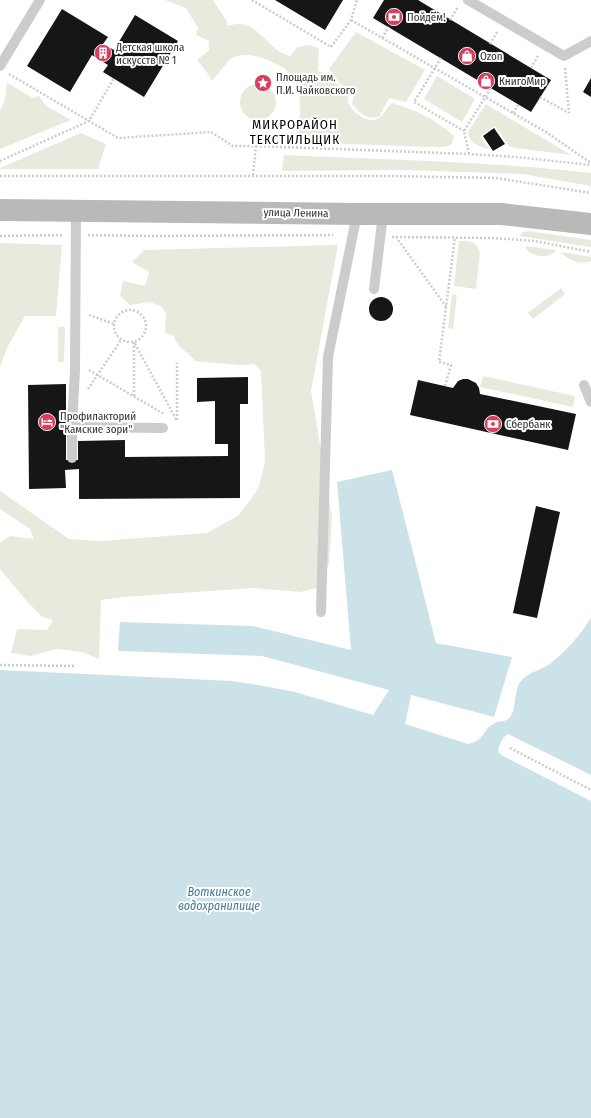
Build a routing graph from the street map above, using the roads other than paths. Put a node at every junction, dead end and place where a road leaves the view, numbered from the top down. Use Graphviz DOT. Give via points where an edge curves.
graph roads {
  1 [pos="40,0"];
  2 [pos="468,0"];
  3 [pos="591,41"];
  4 [pos="0,66"];
  5 [pos="0,210"];
  6 [pos="76,211"];
  7 [pos="357,214"];
  8 [pos="383,214"];
  9 [pos="591,224"];
  10 [pos="374,289"];
  11 [pos="584,384"];
  12 [pos="591,402"];
  13 [pos="72,427"];
  14 [pos="163,428"];
  15 [pos="72,458"];
  16 [pos="321,612"];
  1 -- 4 [label="lane"];
  2 -- 3 [label="lane" via="564,56"];
  5 -- 6 [label="street, улица Ленина"];
  6 -- 7 [label="street, улица Ленина"];
  6 -- 13 [label="lane"];
  7 -- 8 [label="street, улица Ленина"];
  7 -- 16 [label="lane" via="328,357"];
  8 -- 9 [label="street, улица Ленина" via="501,214"];
  8 -- 10 [label="lane"];
  11 -- 12 [label="lane"];
  13 -- 14 [label="lane"];
  13 -- 15 [label="lane"];
}
